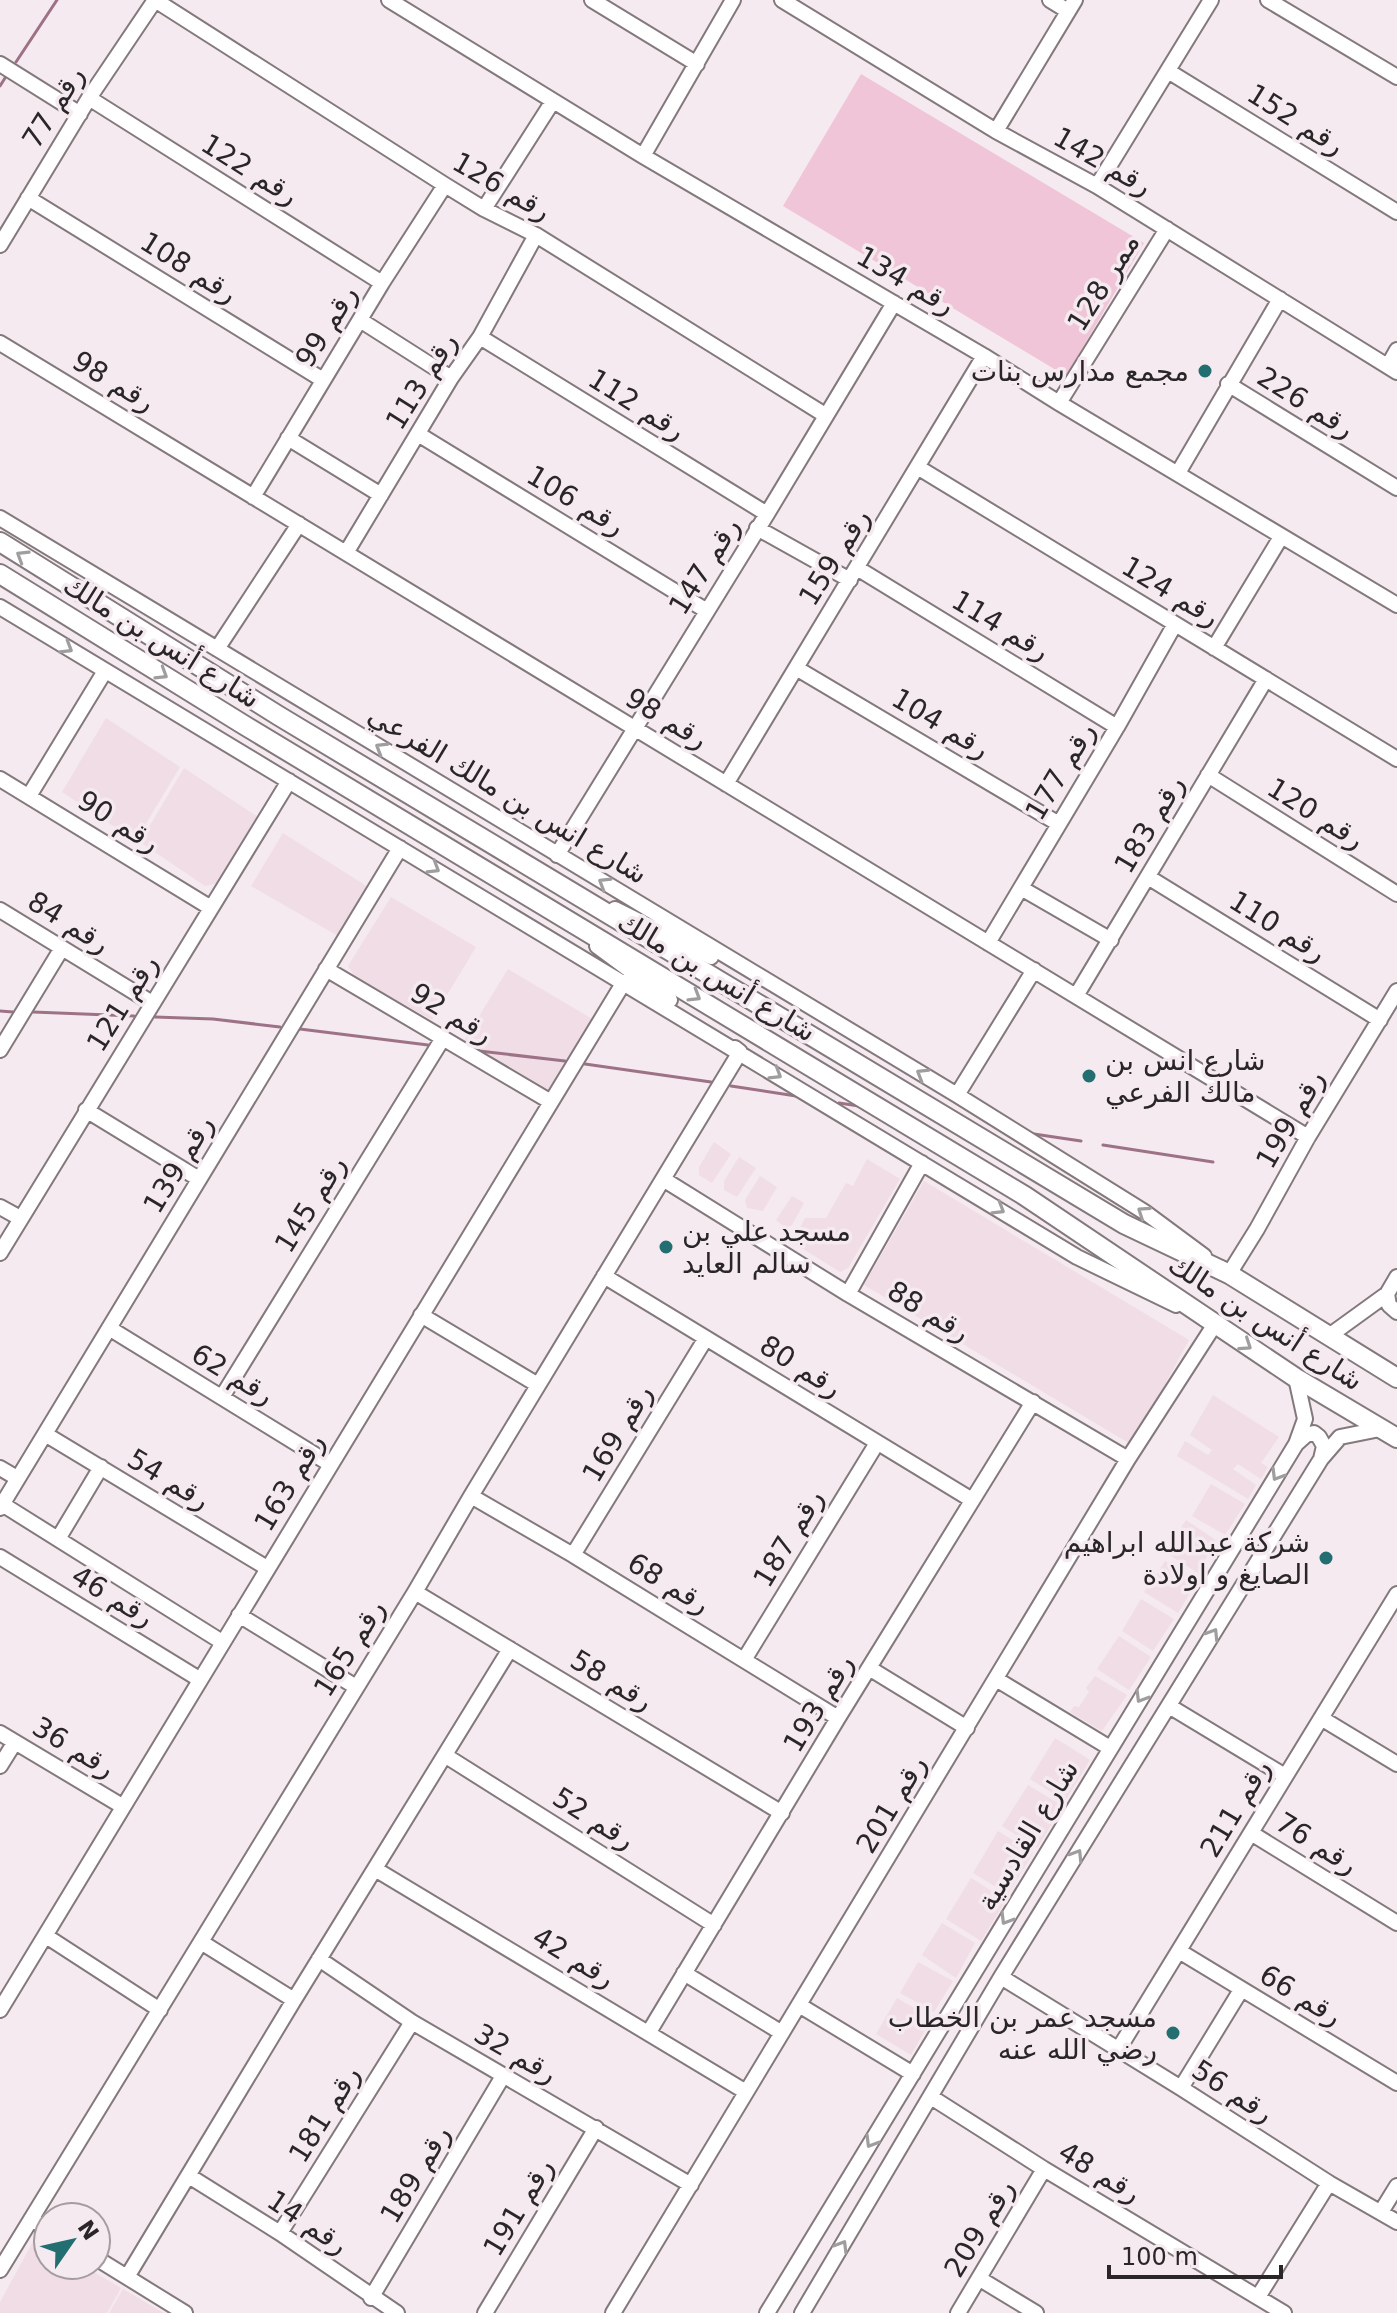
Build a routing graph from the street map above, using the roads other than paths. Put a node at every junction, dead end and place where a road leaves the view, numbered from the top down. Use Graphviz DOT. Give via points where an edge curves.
graph roads {
  1 [pos="155,0"];
  2 [pos="389,0"];
  3 [pos="592,0"];
  4 [pos="733,0"];
  5 [pos="782,0"];
  6 [pos="1050,0"];
  7 [pos="1211,0"];
  8 [pos="1268,0"];
  9 [pos="1071,5"];
  10 [pos="0,64"];
  11 [pos="697,64"];
  12 [pos="1168,71"];
  13 [pos="1397,77"];
  14 [pos="89,98"];
  15 [pos="553,101"];
  16 [pos="80,114"];
  17 [pos="996,131"];
  18 [pos="643,156"];
  19 [pos="445,185"];
  20 [pos="1097,186"];
  21 [pos="28,198"];
  22 [pos="484,209"];
  23 [pos="1397,212"];
  24 [pos="1167,229"];
  25 [pos="536,235"];
  26 [pos="0,245"];
  27 [pos="382,283"];
  28 [pos="1280,299"];
  29 [pos="894,303"];
  30 [pos="360,320"];
  31 [pos="480,337"];
  32 [pos="0,343"];
  33 [pos="1397,350"];
  34 [pos="984,356"];
  35 [pos="1392,369"];
  36 [pos="451,378"];
  37 [pos="323,380"];
  38 [pos="1228,384"];
  39 [pos="1059,403"];
  40 [pos="825,415"];
  41 [pos="418,434"];
  42 [pos="288,438"];
  43 [pos="919,468"];
  44 [pos="1178,473"];
  45 [pos="1397,488"];
  46 [pos="381,495"];
  47 [pos="253,497"];
  48 [pos="767,514"];
  49 [pos="0,518"];
  50 [pos="299,524"];
  51 [pos="757,528"];
  52 [pos="1281,537"];
  53 [pos="0,542"];
  54 [pos="346,553"];
  55 [pos="0,574"];
  56 [pos="853,574"];
  57 [pos="1397,605"];
  58 [pos="0,607"];
  59 [pos="707,611"];
  60 [pos="1175,624"];
  61 [pos="1214,648"];
  62 [pos="217,649"];
  63 [pos="796,668"];
  64 [pos="105,671"];
  65 [pos="1266,679"];
  66 [pos="1117,727"];
  67 [pos="635,729"];
  68 [pos="1397,759"];
  69 [pos="1208,775"];
  70 [pos="0,779"];
  71 [pos="289,781"];
  72 [pos="726,784"];
  73 [pos="29,796"];
  74 [pos="1059,824"];
  75 [pos="400,848"];
  76 [pos="557,855"];
  77 [pos="523,863"];
  78 [pos="1148,877"];
  79 [pos="1021,888"];
  80 [pos="525,893"];
  81 [pos="1397,894"];
  82 [pos="211,908"];
  83 [pos="0,910"];
  84 [pos="1111,940"];
  85 [pos="988,943"];
  86 [pos="62,948"];
  87 [pos="326,969"];
  88 [pos="1034,970"];
  89 [pos="624,982"];
  90 [pos="1397,991"];
  91 [pos="1076,996"];
  92 [pos="152,1003"];
  93 [pos="815,1009"];
  94 [pos="1380,1020"];
  95 [pos="443,1038"];
  96 [pos="0,1050"];
  97 [pos="740,1052"];
  98 [pos="957,1095"];
  99 [pos="551,1102"];
  100 [pos="86,1110"];
  101 [pos="1308,1137"];
  102 [pos="922,1163"];
  103 [pos="199,1179"];
  104 [pos="663,1179"];
  105 [pos="0,1207"];
  106 [pos="20,1218"];
  107 [pos="0,1253"];
  108 [pos="1229,1274"];
  109 [pos="604,1276"];
  110 [pos="1397,1277"];
  111 [pos="848,1294"];
  112 [pos="1387,1294"];
  113 [pos="1397,1312"];
  114 [pos="421,1315"];
  115 [pos="1215,1324"];
  116 [pos="109,1328"];
  117 [pos="1329,1336"];
  118 [pos="706,1338"];
  119 [pos="1397,1377"];
  120 [pos="1296,1378"];
  121 [pos="538,1385"];
  122 [pos="222,1397"];
  123 [pos="1033,1402"];
  124 [pos="1380,1429"];
  125 [pos="45,1434"];
  126 [pos="1397,1438"];
  127 [pos="877,1443"];
  128 [pos="1296,1444"];
  129 [pos="1128,1459"];
  130 [pos="1321,1459"];
  131 [pos="330,1464"];
  132 [pos="101,1467"];
  133 [pos="0,1468"];
  134 [pos="17,1478"];
  135 [pos="471,1496"];
  136 [pos="972,1500"];
  137 [pos="1,1506"];
  138 [pos="58,1539"];
  139 [pos="573,1555"];
  140 [pos="0,1557"];
  141 [pos="267,1568"];
  142 [pos="415,1592"];
  143 [pos="1397,1594"];
  144 [pos="239,1615"];
  145 [pos="1383,1617"];
  146 [pos="1397,1626"];
  147 [pos="222,1642"];
  148 [pos="510,1649"];
  149 [pos="744,1660"];
  150 [pos="869,1668"];
  151 [pos="199,1679"];
  152 [pos="996,1679"];
  153 [pos="356,1687"];
  154 [pos="1169,1706"];
  155 [pos="838,1718"];
  156 [pos="1321,1718"];
  157 [pos="967,1728"];
  158 [pos="0,1733"];
  159 [pos="15,1742"];
  160 [pos="1110,1748"];
  161 [pos="446,1756"];
  162 [pos="1397,1764"];
  163 [pos="0,1766"];
  164 [pos="1285,1776"];
  165 [pos="122,1806"];
  166 [pos="782,1813"];
  167 [pos="1251,1833"];
  168 [pos="375,1869"];
  169 [pos="1397,1923"];
  170 [pos="714,1925"];
  171 [pos="46,1936"];
  172 [pos="201,1942"];
  173 [pos="1179,1951"];
  174 [pos="319,1959"];
  175 [pos="684,1973"];
  176 [pos="1001,1977"];
  177 [pos="1241,1990"];
  178 [pos="294,2000"];
  179 [pos="799,2005"];
  180 [pos="0,2010"];
  181 [pos="160,2010"];
  182 [pos="412,2022"];
  183 [pos="649,2032"];
  184 [pos="782,2033"];
  185 [pos="1118,2050"];
  186 [pos="913,2074"];
  187 [pos="503,2076"];
  188 [pos="1397,2083"];
  189 [pos="1181,2088"];
  190 [pos="746,2092"];
  191 [pos="931,2097"];
  192 [pos="596,2128"];
  193 [pos="1044,2169"];
  194 [pos="189,2176"];
  195 [pos="1329,2183"];
  196 [pos="691,2185"];
  197 [pos="1397,2186"];
  198 [pos="1381,2212"];
  199 [pos="31,2219"];
  200 [pos="1397,2222"];
  201 [pos="280,2233"];
  202 [pos="112,2268"];
  203 [pos="0,2270"];
  204 [pos="127,2277"];
  205 [pos="980,2279"];
  206 [pos="1258,2297"];
  207 [pos="371,2298"];
  208 [pos="185,2313"];
  209 [pos="397,2313"];
  210 [pos="485,2313"];
  211 [pos="613,2313"];
  212 [pos="767,2313"];
  213 [pos="802,2313"];
  214 [pos="958,2313"];
  215 [pos="1036,2313"];
  216 [pos="1284,2313"];
  1 -- 14 [label="street, رقم 77"];
  1 -- 19 [label="street, رقم 126"];
  2 -- 15 [label="street, رقم 134"];
  3 -- 11 [label="street"];
  4 -- 11 [label="street"];
  5 -- 17 [label="street, رقم 142"];
  6 -- 9 [label="street"];
  7 -- 12 [label="street"];
  8 -- 13 [label="street"];
  9 -- 17 [label="street"];
  10 -- 16 [label="street"];
  11 -- 18 [label="street"];
  12 -- 20 [label="street"];
  12 -- 23 [label="street, رقم 152"];
  14 -- 16 [label="street, رقم 77"];
  14 -- 27 [label="street, رقم 122"];
  15 -- 18 [label="street, رقم 134"];
  15 -- 22 [label="street"];
  16 -- 21 [label="street, رقم 77"];
  17 -- 20 [label="street, رقم 142"];
  18 -- 29 [label="street, رقم 134"];
  19 -- 22 [label="street, رقم 126"];
  19 -- 27 [label="street, رقم 99"];
  20 -- 24 [label="street, رقم 142"];
  21 -- 26 [label="street, رقم 77"];
  21 -- 37 [label="street, رقم 108"];
  22 -- 25 [label="street, رقم 126"];
  24 -- 28 [label="street, رقم 142"];
  24 -- 39 [label="street, ممر 128"];
  25 -- 31 [label="street, رقم 113"];
  25 -- 40 [label="street, رقم 126"];
  27 -- 30 [label="street, رقم 99"];
  28 -- 35 [label="street, رقم 142"];
  28 -- 38 [label="street"];
  29 -- 34 [label="street, رقم 134"];
  29 -- 40 [label="street, رقم 147"];
  30 -- 36 [label="street"];
  30 -- 37 [label="street, رقم 99"];
  31 -- 36 [label="street, رقم 113"];
  31 -- 48 [label="street, رقم 112"];
  32 -- 47 [label="street, رقم 98"];
  33 -- 35 [label="street"];
  34 -- 39 [label="street, رقم 134"];
  34 -- 43 [label="street, رقم 159"];
  36 -- 41 [label="street, رقم 113"];
  37 -- 42 [label="street, رقم 99"];
  38 -- 44 [label="street"];
  38 -- 45 [label="street, رقم 226"];
  39 -- 44 [label="street, رقم 134"];
  40 -- 48 [label="street, رقم 147"];
  41 -- 46 [label="street, رقم 113"];
  41 -- 59 [label="street, رقم 106"];
  42 -- 46 [label="street"];
  42 -- 47 [label="street, رقم 99"];
  43 -- 56 [label="street, رقم 159"];
  43 -- 60 [label="street, رقم 124"];
  44 -- 52 [label="street, رقم 134"];
  46 -- 54 [label="street, رقم 113"];
  47 -- 50 [label="street, رقم 98"];
  48 -- 51 [label="street, رقم 147"];
  49 -- 62 [label="street, شارع انس بن مالك الفرعي"];
  50 -- 54 [label="street, رقم 98"];
  50 -- 62 [label="street"];
  51 -- 56 [label="street, رقم 114"];
  51 -- 59 [label="street, رقم 147"];
  52 -- 57 [label="street, رقم 134"];
  52 -- 61 [label="street"];
  77 -- 53 [label="main road, شارع أنس بن مالك, one-way"];
  54 -- 67 [label="street, رقم 98"];
  55 -- 80 [label="main road, شارع أنس بن مالك, one-way"];
  56 -- 63 [label="street, رقم 159"];
  56 -- 66 [label="street, رقم 114"];
  58 -- 64 [label="street, one-way"];
  59 -- 67 [label="street, رقم 147"];
  60 -- 61 [label="street, رقم 124"];
  60 -- 66 [label="street, رقم 177"];
  61 -- 65 [label="street, رقم 124"];
  76 -- 62 [label="street, شارع انس بن مالك الفرعي, one-way"];
  63 -- 72 [label="street, رقم 159"];
  63 -- 74 [label="street, رقم 104"];
  64 -- 71 [label="street"];
  64 -- 73 [label="street"];
  65 -- 68 [label="street, رقم 124"];
  65 -- 69 [label="street, رقم 183"];
  66 -- 74 [label="street, رقم 177"];
  67 -- 72 [label="street, رقم 98"];
  67 -- 76 [label="street, رقم 147"];
  69 -- 78 [label="street, رقم 183"];
  69 -- 81 [label="street, رقم 120"];
  70 -- 73 [label="street, رقم 90"];
  71 -- 75 [label="street"];
  71 -- 82 [label="street, رقم 121"];
  72 -- 85 [label="street, رقم 98"];
  73 -- 82 [label="street, رقم 90"];
  74 -- 79 [label="street, رقم 177"];
  75 -- 87 [label="street, رقم 139"];
  75 -- 89 [label="street, one-way"];
  93 -- 76 [label="street, شارع انس بن مالك الفرعي, one-way"];
  77 -- 93 [label="street"];
  77 -- 108 [label="main road, شارع أنس بن مالك" via="1124,1224"];
  78 -- 84 [label="street, رقم 183"];
  78 -- 94 [label="street, رقم 110"];
  79 -- 84 [label="street"];
  79 -- 85 [label="street, رقم 177"];
  80 -- 97 [label="street"];
  80 -- 115 [label="main road, شارع أنس بن مالك, one-way" via="1025,1196"];
  82 -- 92 [label="street, رقم 121"];
  83 -- 86 [label="street, رقم 84"];
  84 -- 91 [label="street, رقم 183"];
  85 -- 88 [label="street, رقم 98"];
  86 -- 92 [label="street, رقم 84"];
  86 -- 96 [label="street"];
  87 -- 95 [label="street, رقم 92"];
  87 -- 103 [label="street, رقم 139"];
  88 -- 91 [label="street, رقم 98"];
  88 -- 98 [label="street"];
  89 -- 97 [label="street"];
  89 -- 99 [label="street, رقم 163"];
  90 -- 94 [label="street, رقم 199"];
  91 -- 101 [label="street, رقم 98"];
  92 -- 100 [label="street, رقم 121"];
  98 -- 93 [label="street, شارع انس بن مالك الفرعي, one-way"];
  94 -- 101 [label="street, رقم 199"];
  95 -- 99 [label="street, رقم 92"];
  95 -- 122 [label="street, رقم 145"];
  97 -- 102 [label="street, one-way"];
  97 -- 104 [label="street, رقم 165"];
  108 -- 98 [label="street, شارع انس بن مالك الفرعي, one-way" via="1146,1213"];
  99 -- 114 [label="street, رقم 163"];
  100 -- 103 [label="street"];
  100 -- 106 [label="street, رقم 121"];
  101 -- 108 [label="street, رقم 199"];
  102 -- 111 [label="street"];
  102 -- 115 [label="street, one-way" via="1077,1257"];
  103 -- 116 [label="street, رقم 139"];
  104 -- 109 [label="street, رقم 165"];
  104 -- 111 [label="street, رقم 88"];
  105 -- 106 [label="street"];
  106 -- 107 [label="street, رقم 121"];
  108 -- 117 [label="main road, شارع أنس بن مالك"];
  109 -- 118 [label="street, رقم 80"];
  109 -- 121 [label="street, رقم 165"];
  110 -- 112 [label="street"];
  111 -- 123 [label="street, رقم 88"];
  112 -- 113 [label="street"];
  112 -- 117 [label="street"];
  114 -- 121 [label="street"];
  114 -- 131 [label="street, رقم 163"];
  115 -- 120 [label="main road, شارع أنس بن مالك, one-way"];
  115 -- 129 [label="street, رقم 201"];
  116 -- 122 [label="street, رقم 62"];
  116 -- 125 [label="street, رقم 139"];
  117 -- 119 [label="main road, شارع أنس بن مالك"];
  118 -- 127 [label="street, رقم 80"];
  118 -- 139 [label="street, رقم 169"];
  120 -- 124 [label="main road, شارع أنس بن مالك"];
  120 -- 128 [label="street, شارع القادسية" via="1305,1419"];
  121 -- 135 [label="street, رقم 165"];
  122 -- 131 [label="street, رقم 62"];
  123 -- 129 [label="street, رقم 88"];
  123 -- 136 [label="street, رقم 193"];
  124 -- 126 [label="main road, شارع أنس بن مالك"];
  124 -- 130 [label="street, شارع القادسية" via="1340,1437"];
  125 -- 132 [label="street, رقم 54"];
  125 -- 134 [label="street, رقم 139"];
  127 -- 136 [label="street, رقم 80"];
  127 -- 149 [label="street, رقم 187"];
  128 -- 130 [label="street" via="1314,1433 1324,1446"];
  128 -- 160 [label="street, شارع القادسية, one-way"];
  129 -- 152 [label="street, رقم 201"];
  154 -- 130 [label="street, شارع القادسية, one-way"];
  131 -- 141 [label="street, رقم 163"];
  132 -- 138 [label="street"];
  132 -- 141 [label="street, رقم 54"];
  133 -- 134 [label="street"];
  134 -- 137 [label="street, رقم 139"];
  135 -- 139 [label="street, رقم 68"];
  135 -- 142 [label="street, رقم 165"];
  136 -- 150 [label="street, رقم 193"];
  137 -- 138 [label="street"];
  138 -- 147 [label="street"];
  139 -- 149 [label="street, رقم 68"];
  140 -- 151 [label="street, رقم 46"];
  141 -- 144 [label="street, رقم 163"];
  142 -- 148 [label="street, رقم 58"];
  142 -- 153 [label="street, رقم 165"];
  143 -- 145 [label="street, رقم 211"];
  144 -- 147 [label="street, رقم 163"];
  144 -- 153 [label="street"];
  145 -- 146 [label="street"];
  145 -- 156 [label="street, رقم 211"];
  147 -- 151 [label="street, رقم 163"];
  148 -- 161 [label="street"];
  148 -- 166 [label="street, رقم 58"];
  149 -- 155 [label="street, رقم 68"];
  150 -- 155 [label="street, رقم 193"];
  150 -- 157 [label="street"];
  151 -- 165 [label="street, رقم 163"];
  152 -- 157 [label="street, رقم 201"];
  152 -- 160 [label="street"];
  153 -- 172 [label="street, رقم 165"];
  154 -- 164 [label="street"];
  176 -- 154 [label="street, شارع القادسية, one-way"];
  155 -- 166 [label="street, رقم 193"];
  156 -- 162 [label="street"];
  156 -- 164 [label="street, رقم 211"];
  157 -- 179 [label="street, رقم 201"];
  158 -- 159 [label="street, رقم 36"];
  159 -- 163 [label="street"];
  159 -- 165 [label="street, رقم 36"];
  160 -- 186 [label="street, شارع القادسية, one-way"];
  161 -- 168 [label="street"];
  161 -- 170 [label="street, رقم 52"];
  164 -- 167 [label="street, رقم 211"];
  165 -- 171 [label="street, رقم 163"];
  166 -- 170 [label="street, رقم 193"];
  167 -- 169 [label="street, رقم 76"];
  167 -- 173 [label="street, رقم 211"];
  168 -- 174 [label="street"];
  168 -- 183 [label="street, رقم 42"];
  170 -- 175 [label="street, رقم 193"];
  171 -- 180 [label="street, رقم 163"];
  171 -- 181 [label="street"];
  172 -- 178 [label="street"];
  172 -- 181 [label="street, رقم 165"];
  173 -- 177 [label="street, رقم 66"];
  173 -- 185 [label="street, رقم 211"];
  174 -- 178 [label="street"];
  174 -- 182 [label="street, رقم 32"];
  175 -- 183 [label="street, رقم 193"];
  175 -- 184 [label="street"];
  176 -- 185 [label="street, رقم 56"];
  176 -- 191 [label="street, شارع القادسية"];
  177 -- 188 [label="street, رقم 66"];
  177 -- 189 [label="street"];
  178 -- 194 [label="street"];
  179 -- 184 [label="street, رقم 201"];
  179 -- 186 [label="street"];
  181 -- 199 [label="street, رقم 165"];
  182 -- 187 [label="street, رقم 32"];
  182 -- 201 [label="street, رقم 181"];
  183 -- 190 [label="street, رقم 42"];
  184 -- 190 [label="street, رقم 201"];
  185 -- 189 [label="street, رقم 56"];
  186 -- 212 [label="street, شارع القادسية, one-way"];
  187 -- 192 [label="street, رقم 32"];
  187 -- 207 [label="street, رقم 189"];
  189 -- 195 [label="street, رقم 56"];
  190 -- 196 [label="street, رقم 201"];
  191 -- 193 [label="street, رقم 48"];
  213 -- 191 [label="street, شارع القادسية, one-way"];
  192 -- 196 [label="street, رقم 32"];
  192 -- 210 [label="street, رقم 191"];
  193 -- 205 [label="street, رقم 209"];
  193 -- 206 [label="street, رقم 48"];
  194 -- 201 [label="street, رقم 14"];
  194 -- 204 [label="street"];
  195 -- 198 [label="street, رقم 56"];
  195 -- 206 [label="street"];
  196 -- 211 [label="street, رقم 201"];
  197 -- 198 [label="street"];
  198 -- 200 [label="street, رقم 56"];
  199 -- 203 [label="street, رقم 165"];
  201 -- 207 [label="street, رقم 14"];
  202 -- 204 [label="street"];
  204 -- 208 [label="street"];
  205 -- 214 [label="street, رقم 209"];
  205 -- 215 [label="street"];
  206 -- 216 [label="street, رقم 48"];
  207 -- 209 [label="street, رقم 14"];
}
